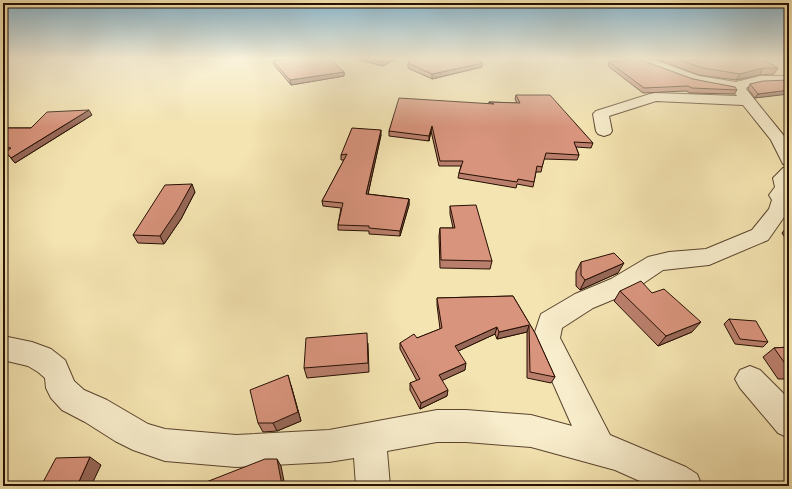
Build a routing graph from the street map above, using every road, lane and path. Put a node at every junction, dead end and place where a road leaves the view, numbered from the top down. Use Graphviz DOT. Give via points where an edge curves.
graph roads {
  1 [pos="712,82"];
  2 [pos="749,82"];
  3 [pos="740,87"];
  4 [pos="748,101"];
  5 [pos="604,131"];
  6 [pos="789,160"];
  7 [pos="789,172"];
  8 [pos="3,348"];
  9 [pos="750,379"];
  10 [pos="789,422"];
  11 [pos="369,438"];
  12 [pos="600,450"];
  13 [pos="373,486"];
  14 [pos="685,486"];
  1 -- 3 [label="street"];
  2 -- 3 [label="street"];
  3 -- 4 [label="street"];
  4 -- 5 [label="street" via="655,97 601,114"];
  4 -- 6 [label="street" via="771,128"];
  7 -- 12 [label="street" via="782,178 785,188 779,195 782,200 779,210 760,234 709,257 656,263 620,286 584,301 550,322 546,338"];
  8 -- 11 [label="street" via="41,357 53,366 60,379 61,388 73,400 138,436 165,446 236,451 272,450 329,446"];
  9 -- 10 [label="street"];
  11 -- 12 [label="street" via="437,426 466,426 531,431"];
  11 -- 13 [label="street"];
  12 -- 14 [label="street" via="618,454"];
}
